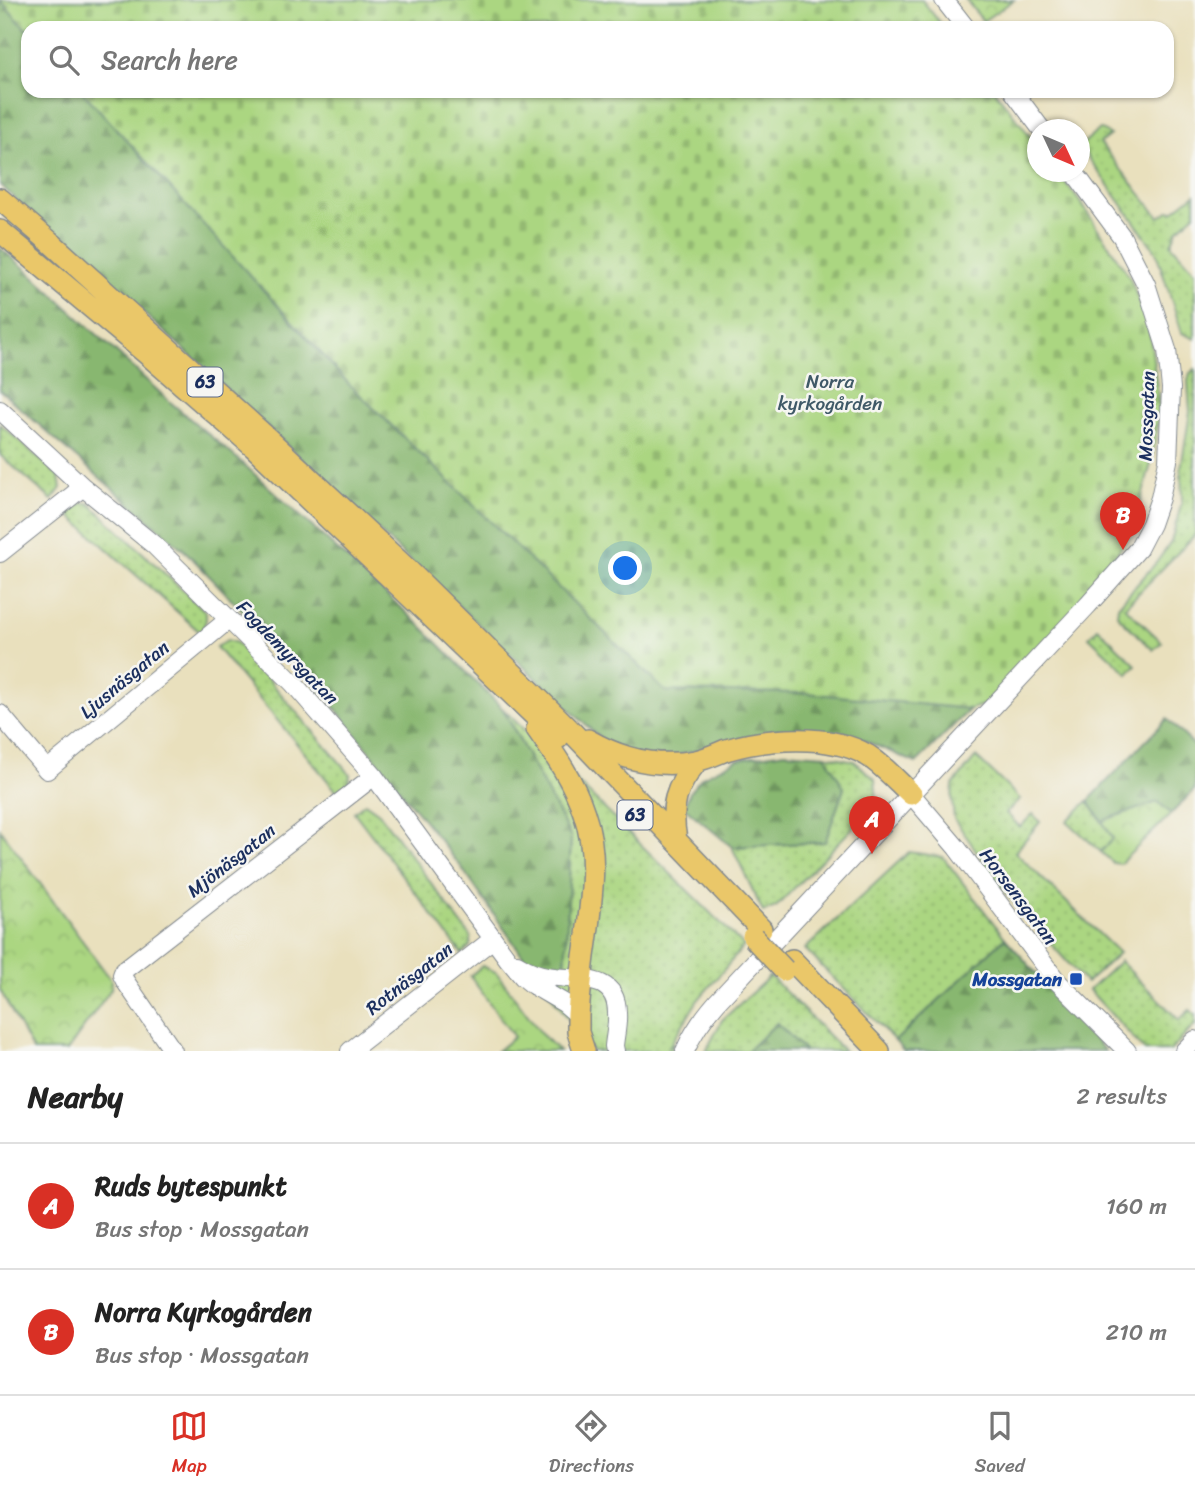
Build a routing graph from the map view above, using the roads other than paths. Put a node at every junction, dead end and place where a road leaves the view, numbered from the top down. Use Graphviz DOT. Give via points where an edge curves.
graph roads {
  1 [pos="944,0"];
  2 [pos="960,21"];
  3 [pos="1018,98"];
  4 [pos="1034,119"];
  5 [pos="1081,182"];
  6 [pos="0,199"];
  7 [pos="0,231"];
  8 [pos="0,410"];
  9 [pos="83,487"];
  10 [pos="0,553"];
  11 [pos="228,620"];
  12 [pos="513,695"];
  13 [pos="0,714"];
  14 [pos="568,728"];
  15 [pos="697,761"];
  16 [pos="374,776"];
  17 [pos="911,794"];
  18 [pos="676,840"];
  19 [pos="757,933"];
  20 [pos="493,939"];
  21 [pos="508,959"];
  22 [pos="788,965"];
  23 [pos="581,979"];
  24 [pos="578,1015"];
  25 [pos="1195,1040"];
  26 [pos="173,1051"];
  27 [pos="350,1051"];
  28 [pos="584,1051"];
  29 [pos="615,1051"];
  30 [pos="685,1051"];
  31 [pos="861,1051"];
  32 [pos="879,1051"];
  33 [pos="1126,1051"];
  34 [pos="1184,1051"];
  1 -- 2 [label="street"];
  3 -- 4 [label="street"];
  5 -- 17 [label="street, Mossgatan" via="1122,237 1146,284 1167,350 1170,426 1160,498 1138,549"];
  6 -- 14 [label="main road, 63" via="273,444"];
  7 -- 12 [label="main road, 63" via="254,447"];
  8 -- 9 [label="street, Fogdemyrsgatan"];
  9 -- 10 [label="street"];
  9 -- 11 [label="street, Fogdemyrsgatan" via="155,545"];
  11 -- 13 [label="street, Ljusnäsgatan" via="47,770"];
  11 -- 16 [label="street, Fogdemyrsgatan" via="292,683"];
  12 -- 19 [label="main road, 63"];
  12 -- 23 [label="main road" via="574,788 591,837 592,899"];
  14 -- 15 [label="main road" via="617,755 646,762"];
  14 -- 18 [label="main road, 63"];
  15 -- 17 [label="main road" via="752,744 834,743 869,756"];
  15 -- 18 [label="main road" via="676,794"];
  16 -- 20 [label="street, Fogdemyrsgatan"];
  16 -- 26 [label="street, Mjönäsgatan" via="122,973"];
  17 -- 30 [label="street, Mossgatan" via="716,1002"];
  17 -- 33 [label="street, Horsensgatan" via="1056,980"];
  18 -- 19 [label="main road, 63"];
  19 -- 22 [label="main road, 63"];
  20 -- 21 [label="street, Fogdemyrsgatan"];
  20 -- 27 [label="street, Rotnäsgatan"];
  21 -- 23 [label="street, Fogdemyrsgatan" via="545,976"];
  21 -- 24 [label="street, Fogdemyrsgatan" via="523,977"];
  22 -- 31 [label="main road, 63"];
  22 -- 32 [label="main road, 63"];
  23 -- 24 [label="main road"];
  23 -- 29 [label="street, Fogdemyrsgatan" via="601,983 612,992 618,1012"];
  24 -- 28 [label="main road"];
  25 -- 34 [label="street"];
}
